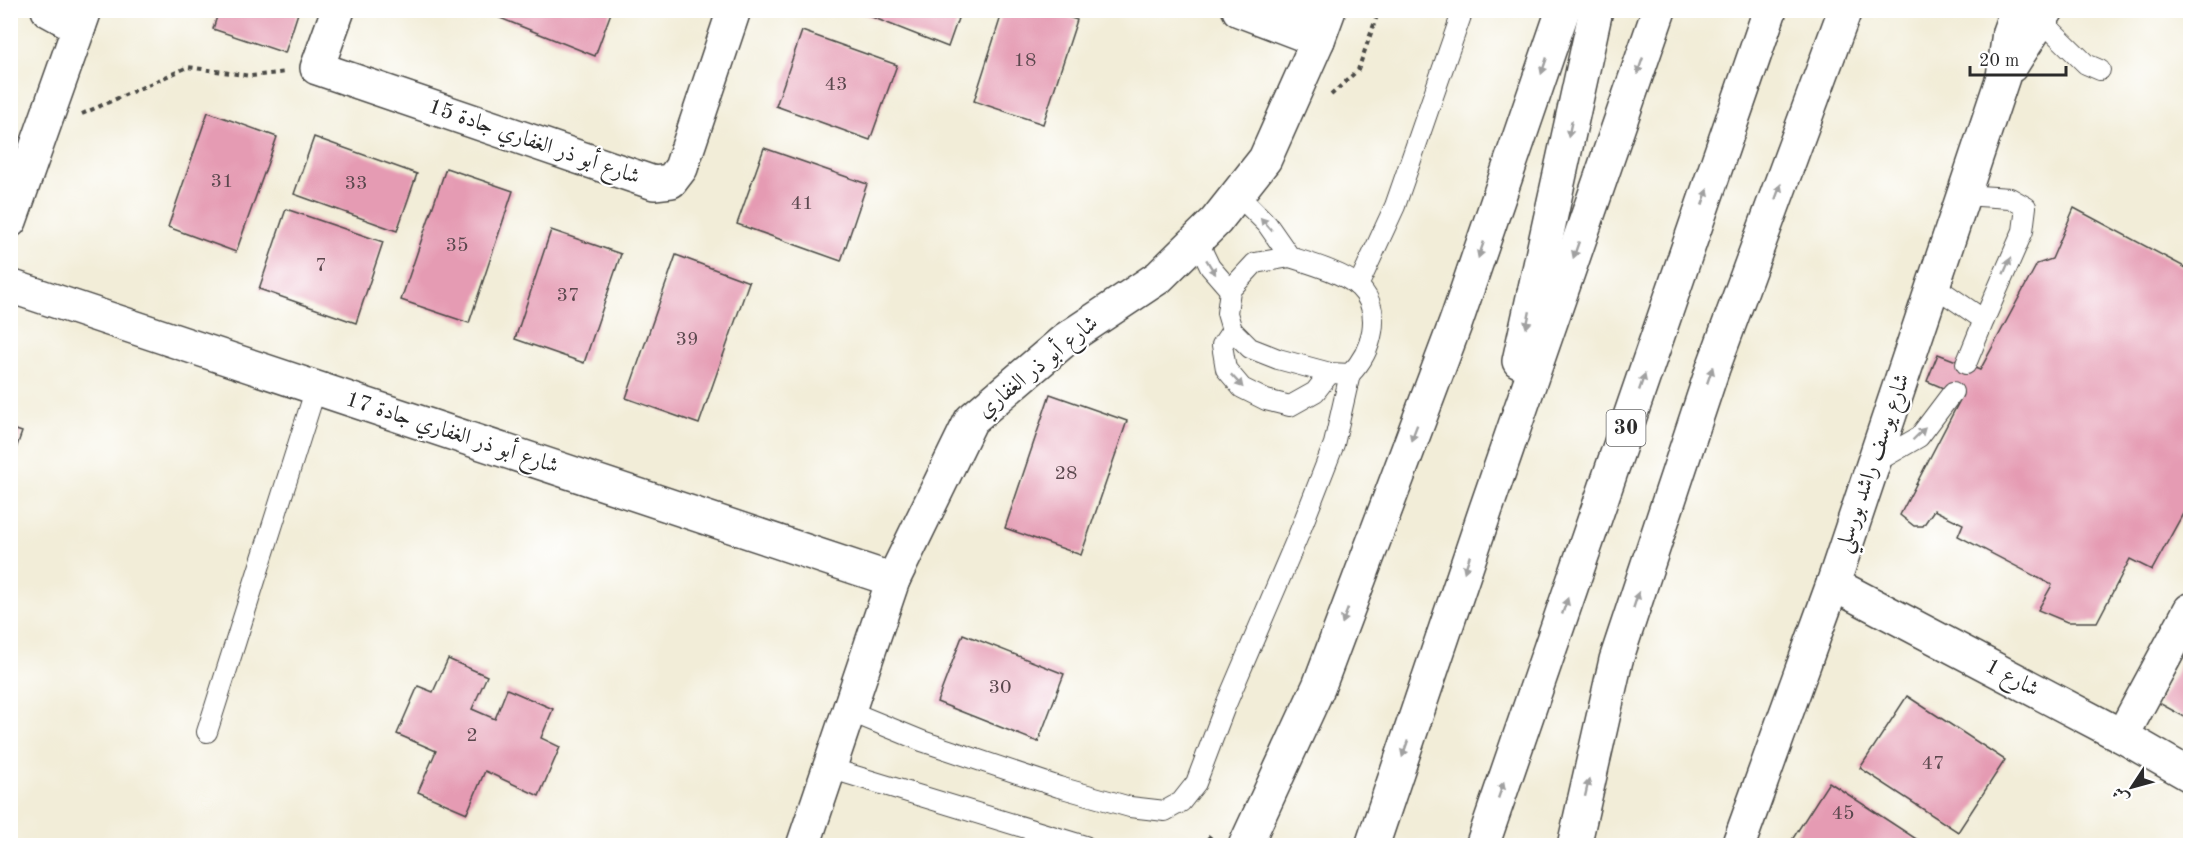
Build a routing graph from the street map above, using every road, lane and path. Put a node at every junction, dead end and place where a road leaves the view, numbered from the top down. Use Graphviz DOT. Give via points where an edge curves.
graph roads {
  1 [pos="48,10"];
  2 [pos="338,10"];
  3 [pos="734,10"];
  4 [pos="1239,10"];
  5 [pos="1463,10"];
  6 [pos="1563,10"];
  7 [pos="1596,10"];
  8 [pos="1659,10"];
  9 [pos="1770,10"];
  10 [pos="1845,10"];
  11 [pos="2025,17"];
  12 [pos="82,19"];
  13 [pos="1324,25"];
  14 [pos="317,68"];
  15 [pos="2100,70"];
  16 [pos="47,116"];
  17 [pos="1237,194"];
  18 [pos="1964,195"];
  19 [pos="10,221"];
  20 [pos="1197,240"];
  21 [pos="1290,257"];
  22 [pos="1933,285"];
  23 [pos="10,286"];
  24 [pos="1358,286"];
  25 [pos="1230,290"];
  26 [pos="1984,320"];
  27 [pos="1232,330"];
  28 [pos="1966,364"];
  29 [pos="1340,373"];
  30 [pos="316,388"];
  31 [pos="1953,392"];
  32 [pos="1874,463"];
  33 [pos="1486,509"];
  34 [pos="893,580"];
  35 [pos="1833,584"];
  36 [pos="2190,610"];
  37 [pos="849,711"];
  38 [pos="207,732"];
  39 [pos="2122,736"];
  40 [pos="829,768"];
  41 [pos="2190,775"];
  42 [pos="802,846"];
  43 [pos="1085,846"];
  44 [pos="1245,846"];
  45 [pos="1372,846"];
  46 [pos="1482,846"];
  47 [pos="1574,846"];
  48 [pos="1738,846"];
  1 -- 12 [label="main road"];
  2 -- 14 [label="main road"];
  3 -- 14 [label="main road, شارع أبو ذر الغفاري جادة 15" via="681,168 671,181 654,183"];
  4 -- 13 [label="main road"];
  5 -- 24 [label="lane" via="1395,206"];
  6 -- 44 [label="main road, one-way" via="1456,322 1323,675"];
  7 -- 33 [label="main road, one-way"];
  8 -- 33 [label="main road, one-way"];
  46 -- 9 [label="main road, 30, one-way"];
  47 -- 10 [label="main road, one-way" via="1616,660 1713,368"];
  11 -- 15 [label="lane" via="2086,64"];
  11 -- 18 [label="main road, شارع يوسف راشد بورسلي"];
  12 -- 16 [label="main road"];
  13 -- 17 [label="main road, شارع أبو ذر الغفاري" via="1265,159"];
  14 -- 16 [label="path" via="251,76 188,67 83,114"];
  16 -- 19 [label="main road"];
  17 -- 20 [label="main road, شارع أبو ذر الغفاري"];
  21 -- 17 [label="lane, one-way" via="1267,224"];
  18 -- 22 [label="main road, شارع يوسف راشد بورسلي"];
  26 -- 18 [label="lane, one-way" via="2022,231 2026,207 2010,198"];
  20 -- 25 [label="lane, one-way" via="1210,267"];
  20 -- 34 [label="main road, شارع أبو ذر الغفاري" via="1159,277 1066,339 971,420"];
  21 -- 24 [label="lane" via="1325,268"];
  21 -- 25 [label="lane" via="1255,263"];
  22 -- 26 [label="lane"];
  22 -- 32 [label="main road, شارع يوسف راشد بورسلي"];
  23 -- 30 [label="main road, شارع أبو ذر الغفاري جادة 17"];
  24 -- 29 [label="lane" via="1371,305 1373,333 1360,363"];
  25 -- 27 [label="lane" via="1227,313"];
  26 -- 28 [label="lane"];
  27 -- 29 [label="lane" via="1251,348 1278,359"];
  27 -- 29 [label="lane, one-way" via="1222,345 1226,369 1242,388 1266,400 1290,406"];
  29 -- 37 [label="lane" via="1334,444 1196,783 1181,802 1165,811 1130,807 922,741"];
  30 -- 34 [label="main road, شارع أبو ذر الغفاري جادة 17"];
  30 -- 38 [label="lane"];
  32 -- 31 [label="lane, one-way" via="1919,437"];
  32 -- 35 [label="main road, شارع يوسف راشد بورسلي"];
  33 -- 45 [label="main road, one-way"];
  34 -- 37 [label="main road, شارع أبو ذر الغفاري"];
  35 -- 39 [label="main road, شارع 1"];
  35 -- 48 [label="main road, شارع يوسف راشد بورسلي"];
  36 -- 39 [label="main road"];
  37 -- 40 [label="main road, شارع أبو ذر الغفاري"];
  39 -- 41 [label="main road, شارع 1"];
  40 -- 42 [label="main road, شارع أبو ذر الغفاري"];
  40 -- 43 [label="lane"];
}
